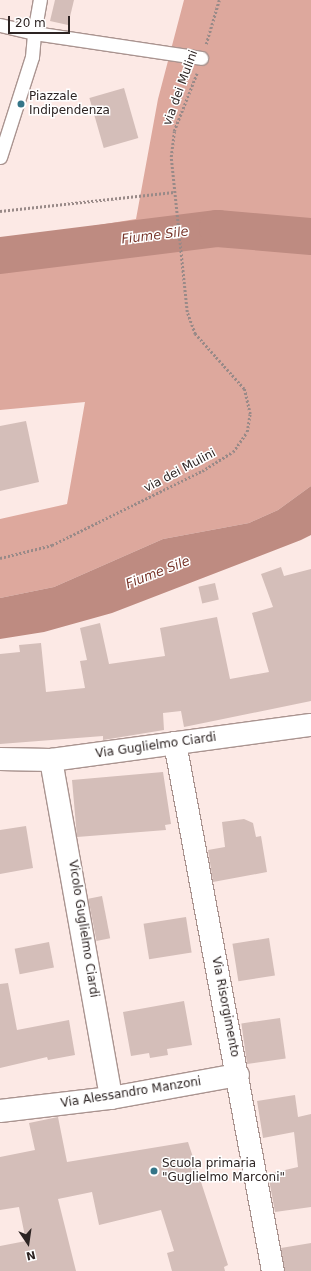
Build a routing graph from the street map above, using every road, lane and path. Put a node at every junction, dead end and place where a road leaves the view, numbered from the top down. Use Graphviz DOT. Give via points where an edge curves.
graph roads {
  1 [pos="40,0"];
  2 [pos="219,0"];
  3 [pos="0,25"];
  4 [pos="34,33"];
  5 [pos="202,58"];
  6 [pos="0,157"];
  7 [pos="174,192"];
  8 [pos="0,211"];
  9 [pos="0,558"];
  10 [pos="311,725"];
  11 [pos="175,743"];
  12 [pos="0,759"];
  13 [pos="52,760"];
  14 [pos="238,1075"];
  15 [pos="111,1098"];
  16 [pos="0,1111"];
  17 [pos="273,1271"];
  1 -- 4 [label="lane"];
  2 -- 5 [label="path, via dei Mulini"];
  3 -- 4 [label="lane"];
  4 -- 5 [label="lane"];
  4 -- 6 [label="lane" via="32,57"];
  5 -- 7 [label="path, via dei Mulini" via="174,131 171,157"];
  7 -- 8 [label="path"];
  7 -- 9 [label="path, via dei Mulini" via="187,312 195,334 244,389 250,414 247,432 233,452 195,475 52,545"];
  10 -- 11 [label="street, Via Guglielmo Ciardi"];
  11 -- 13 [label="street, Via Guglielmo Ciardi"];
  11 -- 14 [label="street, Via Risorgimento"];
  12 -- 13 [label="street, Via Guglielmo Ciardi"];
  13 -- 15 [label="street, Vicolo Guglielmo Ciardi"];
  14 -- 15 [label="street, Via Alessandro Manzoni"];
  14 -- 17 [label="street, Via Risorgimento"];
  15 -- 16 [label="street, Via Alessandro Manzoni"];
}
